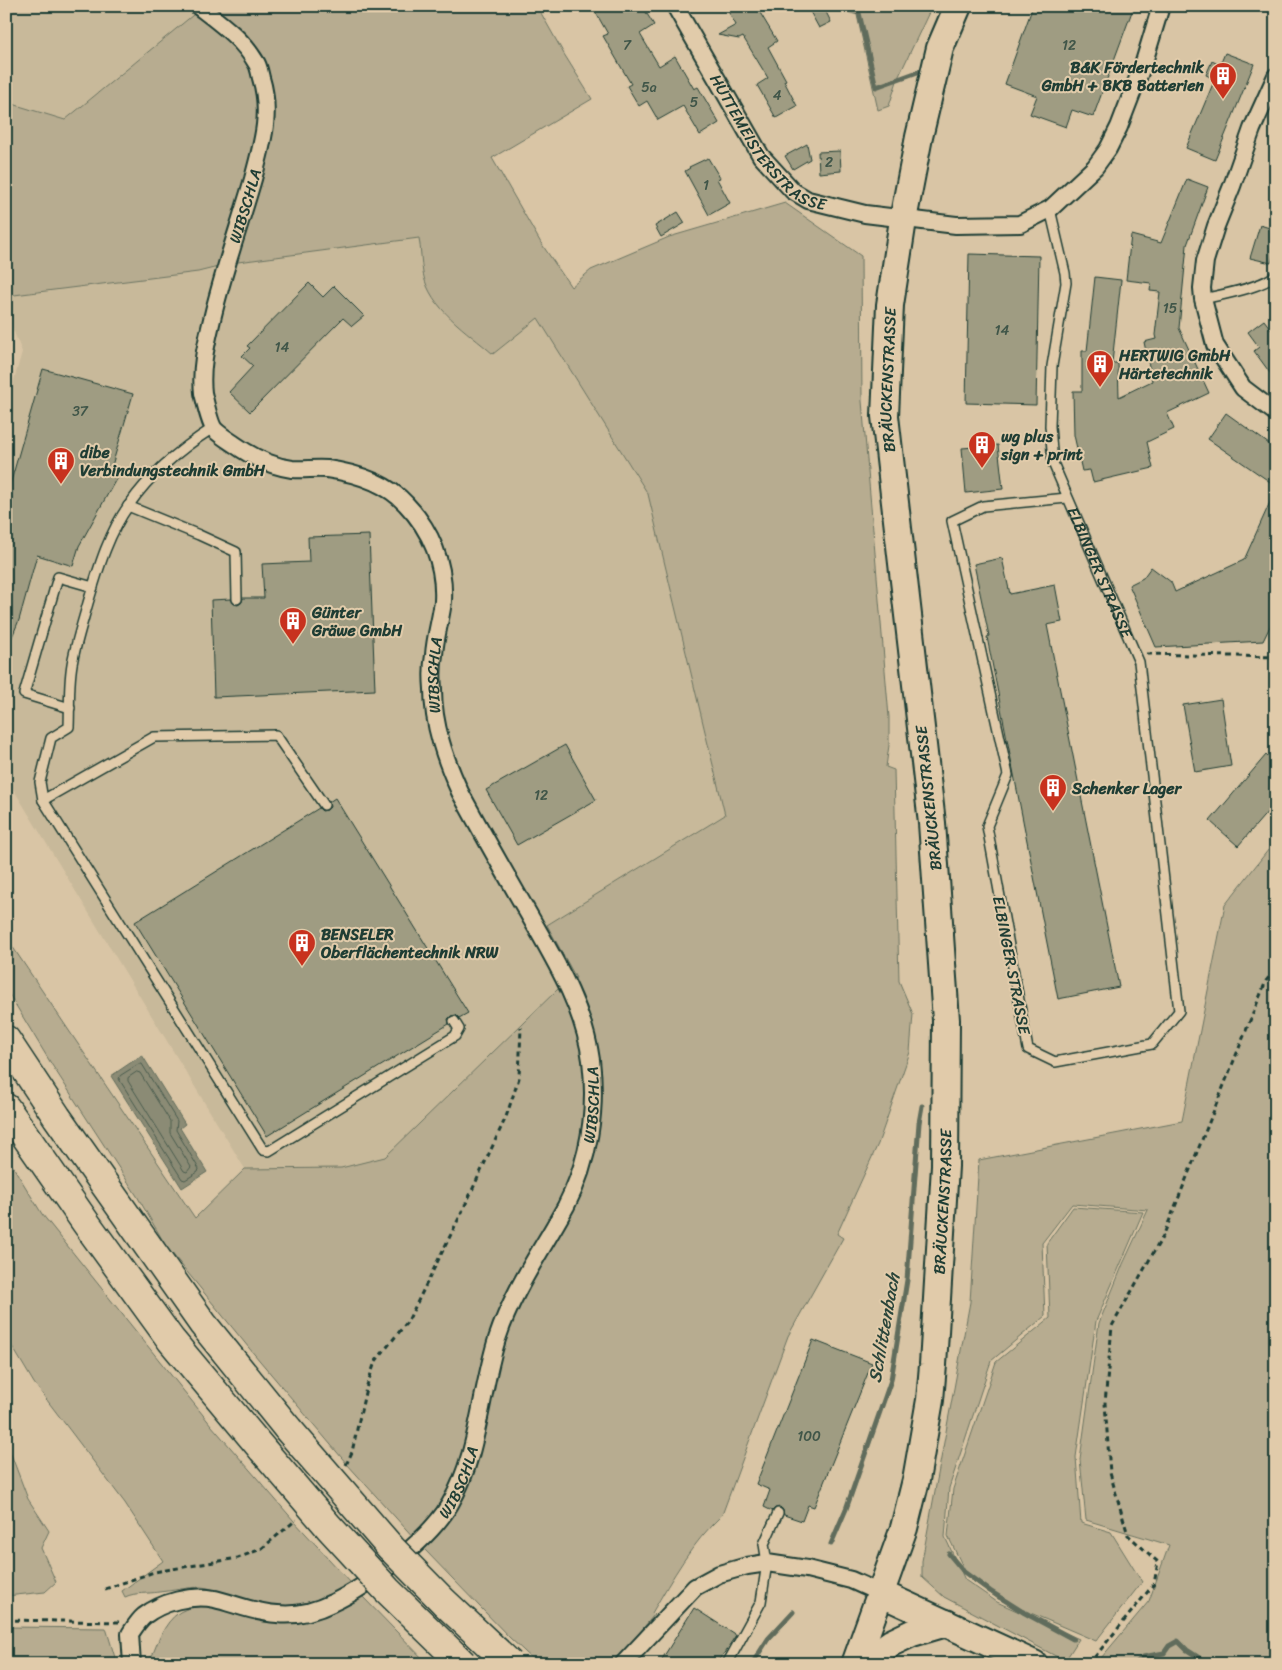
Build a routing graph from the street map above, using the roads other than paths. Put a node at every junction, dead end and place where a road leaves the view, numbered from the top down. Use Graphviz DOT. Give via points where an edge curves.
graph roads {
  1 [pos="198,6"];
  2 [pos="675,6"];
  3 [pos="958,6"];
  4 [pos="1161,6"];
  5 [pos="1276,76"];
  6 [pos="1272,93"];
  7 [pos="1050,209"];
  8 [pos="903,220"];
  9 [pos="1276,274"];
  10 [pos="1203,300"];
  11 [pos="1276,413"];
  12 [pos="213,428"];
  13 [pos="1067,498"];
  14 [pos="128,506"];
  15 [pos="93,587"];
  16 [pos="238,599"];
  17 [pos="70,708"];
  18 [pos="43,800"];
  19 [pos="324,805"];
  20 [pos="454,1021"];
  21 [pos="6,1040"];
  22 [pos="6,1108"];
  23 [pos="778,1512"];
  24 [pos="767,1563"];
  25 [pos="880,1593"];
  26 [pos="946,1623"];
  27 [pos="132,1664"];
  28 [pos="463,1664"];
  29 [pos="510,1664"];
  30 [pos="623,1664"];
  31 [pos="727,1664"];
  32 [pos="855,1664"];
  33 [pos="862,1664"];
  34 [pos="1034,1664"];
  1 -- 12 [label="street, WIBSCHLA" via="232,31 257,64 266,92 263,146 227,265 202,365 203,393"];
  2 -- 8 [label="street, HÜTTEMEISTERSTRASSE" via="761,156 793,191 808,200 835,208"];
  3 -- 8 [label="main road, BRÄUCKENSTRASSE" via="940,48"];
  4 -- 7 [label="street" via="1119,127 1108,149"];
  5 -- 6 [label="street"];
  6 -- 10 [label="street" via="1252,129 1216,226 1205,261"];
  7 -- 8 [label="street" via="1020,224"];
  7 -- 13 [label="lane, ELBINGER STRASSE" via="1066,283 1052,366 1050,426 1053,463"];
  8 -- 25 [label="main road, BRÄUCKENSTRASSE" via="890,306 885,416 932,823 946,1020 945,1166 930,1400 912,1499"];
  9 -- 10 [label="lane" via="1243,289"];
  10 -- 11 [label="street" via="1215,345 1243,388"];
  12 -- 14 [label="lane" via="168,461"];
  12 -- 27 [label="street, WIBSCHLA" via="255,459 270,464 293,469 326,469 377,482 404,501 426,528 440,563 443,584 443,603 433,655 434,712 441,744 460,792 579,1012 591,1059 593,1106 579,1177 516,1292 498,1336 466,1471 441,1518 419,1542 357,1590 305,1614 275,1614 212,1598 176,1601 160,1607 141,1619 130,1634"];
  13 -- 13 [label="lane, ELBINGER STRASSE" via="1138,662 1179,1011 1152,1044 1055,1062 1028,1049 1026,1040 986,826 1008,775 952,521 983,506"];
  14 -- 15 [label="lane" via="103,555"];
  14 -- 16 [label="lane" via="236,552"];
  15 -- 17 [label="lane" via="73,658"];
  15 -- 17 [label="lane" via="58,577 24,694"];
  17 -- 18 [label="lane" via="69,727 52,738 40,782"];
  18 -- 19 [label="lane" via="154,737 276,735"];
  18 -- 20 [label="lane" via="262,1150 269,1150 456,1036 459,1029"];
  21 -- 29 [label="highway, bridge" via="203,1324 391,1548"];
  22 -- 28 [label="highway, bridge" via="172,1340 329,1526 387,1590"];
  23 -- 24 [label="lane" via="764,1544"];
  24 -- 25 [label="street" via="842,1578"];
  24 -- 30 [label="street" via="719,1574 695,1588"];
  24 -- 31 [label="lane" via="761,1602"];
  25 -- 26 [label="main road"];
  25 -- 32 [label="main road, BRÄUCKENSTRASSE"];
  26 -- 33 [label="main road" via="891,1642"];
  26 -- 34 [label="main road"];
}
